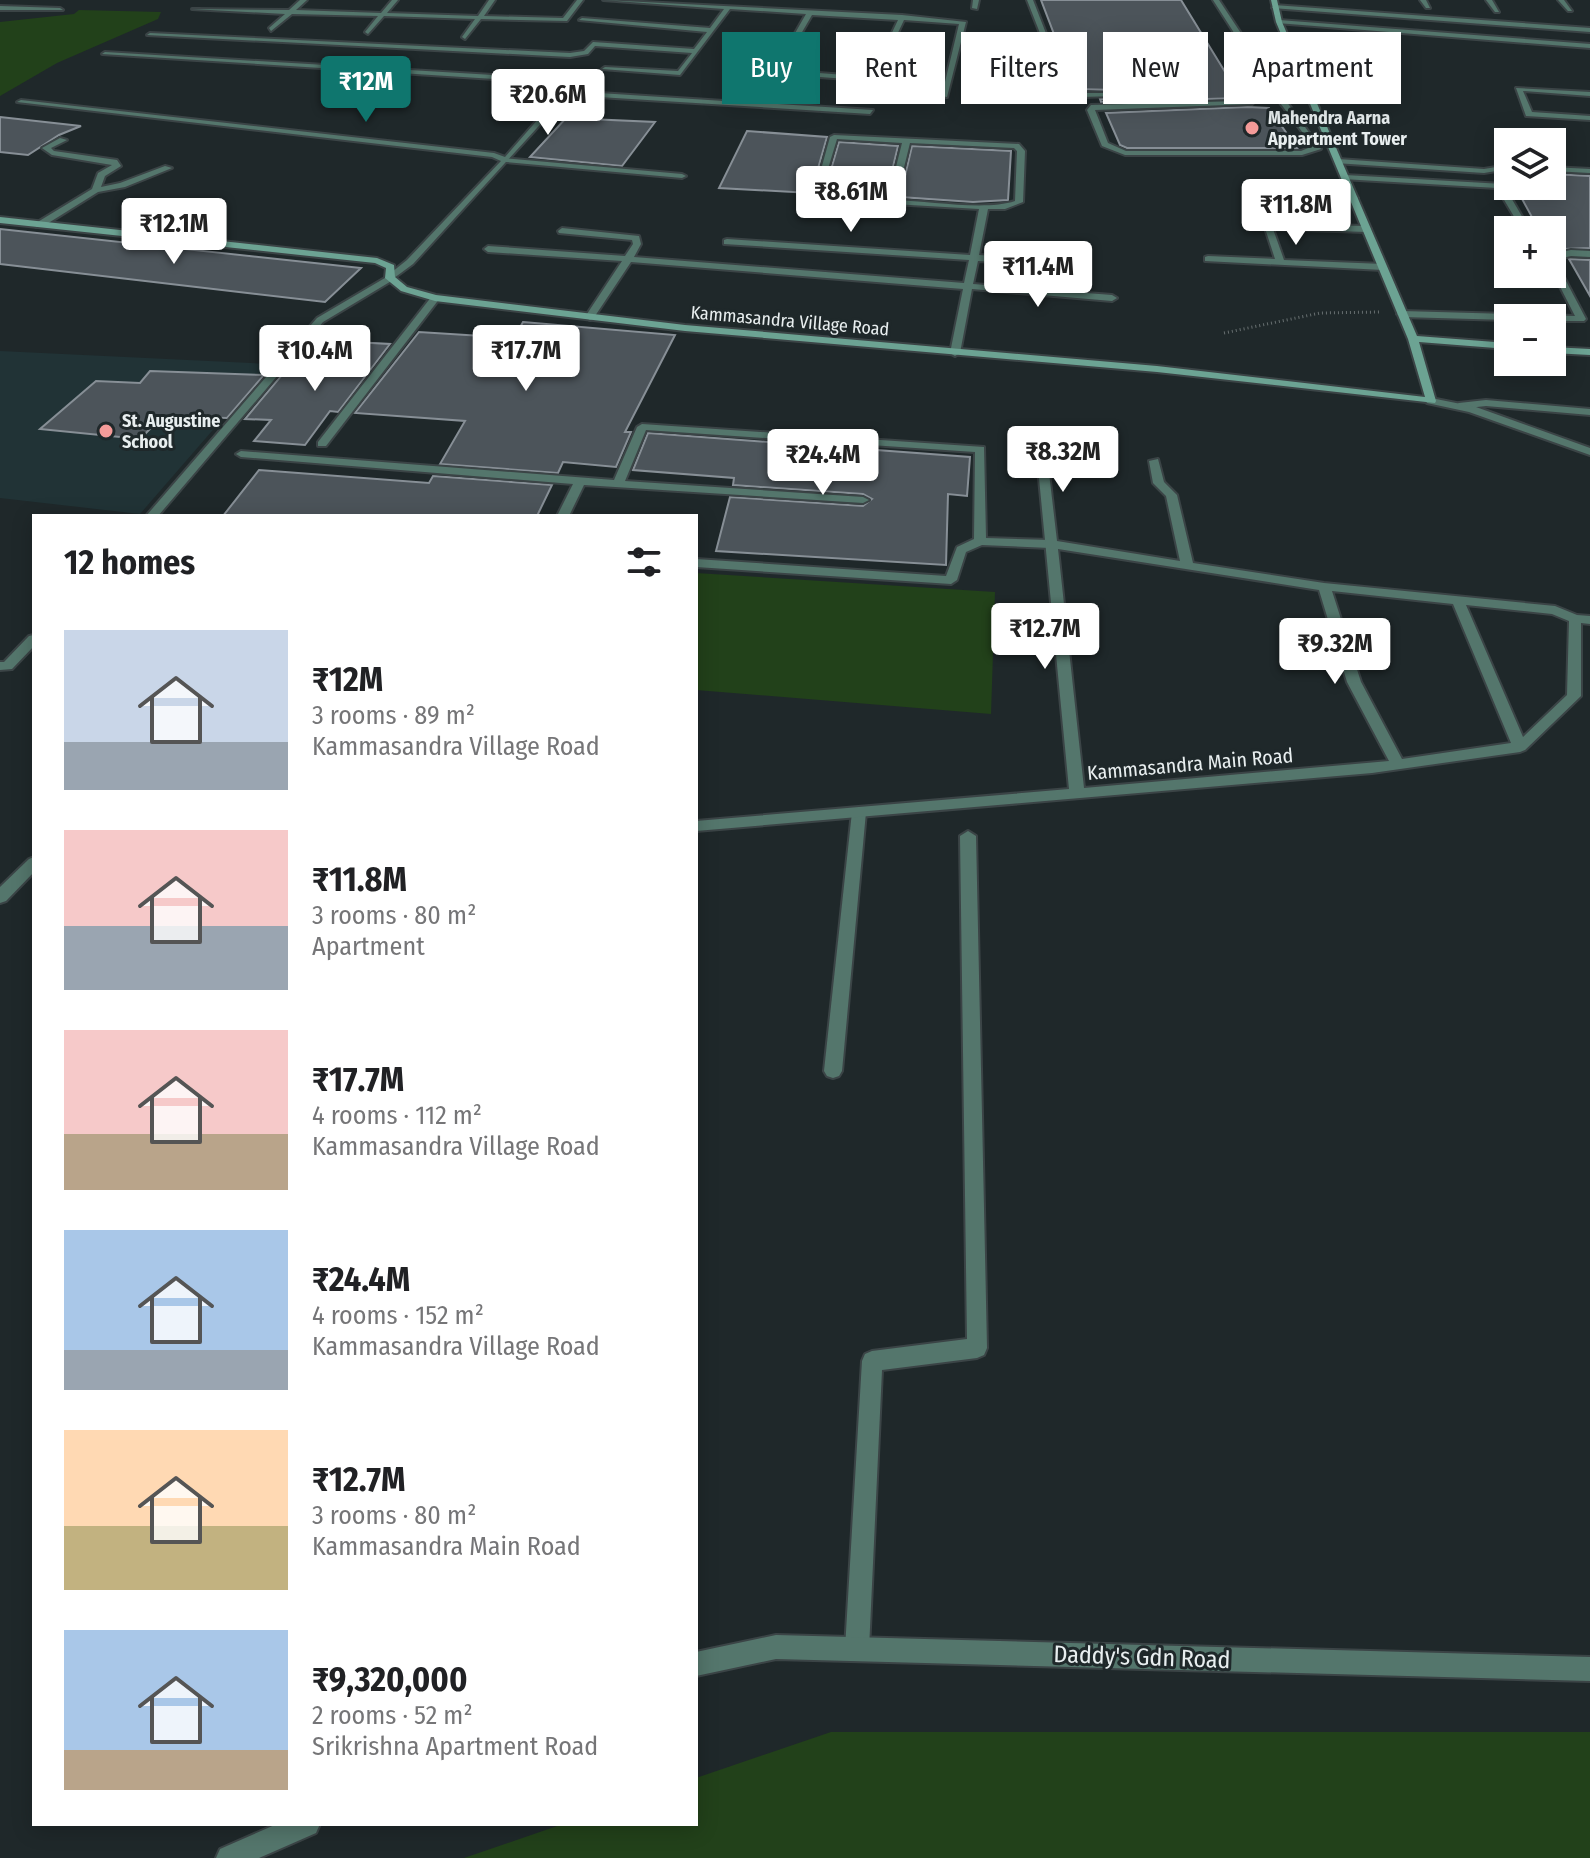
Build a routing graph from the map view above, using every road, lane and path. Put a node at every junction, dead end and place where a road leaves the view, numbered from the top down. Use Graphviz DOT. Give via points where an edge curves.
graph roads {
  1 [pos="304,0"];
  2 [pos="395,0"];
  3 [pos="492,0"];
  4 [pos="580,0"];
  5 [pos="606,0"];
  6 [pos="1030,0"];
  7 [pos="1216,0"];
  8 [pos="1489,0"];
  9 [pos="1561,0"];
  10 [pos="1274,3"];
  11 [pos="0,8"];
  12 [pos="728,8"];
  13 [pos="195,9"];
  14 [pos="60,10"];
  15 [pos="1570,10"];
  16 [pos="1497,11"];
  17 [pos="292,12"];
  18 [pos="810,12"];
  19 [pos="383,14"];
  20 [pos="480,17"];
  21 [pos="902,17"];
  22 [pos="582,20"];
  23 [pos="1279,22"];
  24 [pos="271,29"];
  25 [pos="712,30"];
  26 [pos="1590,30"];
  27 [pos="368,32"];
  28 [pos="799,32"];
  29 [pos="895,32"];
  30 [pos="1237,32"];
  31 [pos="150,35"];
  32 [pos="465,37"];
  33 [pos="1590,46"];
  34 [pos="697,51"];
  35 [pos="105,54"];
  36 [pos="605,69"];
  37 [pos="945,84"];
  38 [pos="948,84"];
  39 [pos="565,93"];
  40 [pos="1590,94"];
  41 [pos="1103,95"];
  42 [pos="945,96"];
  43 [pos="21,102"];
  44 [pos="1224,102"];
  45 [pos="1285,104"];
  46 [pos="1298,104"];
  47 [pos="757,105"];
  48 [pos="870,112"];
  49 [pos="1318,114"];
  50 [pos="1590,118"];
  51 [pos="907,139"];
  52 [pos="63,140"];
  53 [pos="506,160"];
  54 [pos="1338,161"];
  55 [pos="168,168"];
  56 [pos="1494,169"];
  57 [pos="1566,170"];
  58 [pos="1590,171"];
  59 [pos="682,176"];
  60 [pos="1345,177"];
  61 [pos="96,190"];
  62 [pos="1354,198"];
  63 [pos="892,201"];
  64 [pos="984,207"];
  65 [pos="1518,216"];
  66 [pos="0,220"];
  67 [pos="39,225"];
  68 [pos="1269,226"];
  69 [pos="1367,229"];
  70 [pos="562,231"];
  71 [pos="727,242"];
  72 [pos="1566,248"];
  73 [pos="488,249"];
  74 [pos="1590,252"];
  75 [pos="1566,255"];
  76 [pos="973,257"];
  77 [pos="628,259"];
  78 [pos="1208,259"];
  79 [pos="1280,262"];
  80 [pos="1074,264"];
  81 [pos="1383,267"];
  82 [pos="390,278"];
  83 [pos="1566,284"];
  84 [pos="966,287"];
  85 [pos="435,298"];
  86 [pos="1112,298"];
  87 [pos="1349,309"];
  88 [pos="1402,314"];
  89 [pos="590,317"];
  90 [pos="1494,317"];
  91 [pos="1566,318"];
  92 [pos="1586,319"];
  93 [pos="1224,333"];
  94 [pos="1413,339"];
  95 [pos="1494,345"];
  96 [pos="1566,351"];
  97 [pos="1590,352"];
  98 [pos="955,353"];
  99 [pos="1431,401"];
  100 [pos="1459,406"];
  101 [pos="1590,412"];
  102 [pos="322,444"];
  103 [pos="1041,447"];
  104 [pos="1590,452"];
  105 [pos="241,454"];
  106 [pos="1154,461"];
  107 [pos="580,481"];
  108 [pos="618,484"];
  109 [pos="863,500"];
  110 [pos="154,514"];
  111 [pos="564,514"];
  112 [pos="980,541"];
  113 [pos="1050,544"];
  114 [pos="698,563"];
  115 [pos="1187,565"];
  116 [pos="1324,587"];
  117 [pos="1458,600"];
  118 [pos="1582,619"];
  119 [pos="32,641"];
  120 [pos="0,666"];
  121 [pos="1520,747"];
  122 [pos="1398,764"];
  123 [pos="1077,793"];
  124 [pos="859,812"];
  125 [pos="698,826"];
  126 [pos="968,836"];
  127 [pos="32,865"];
  128 [pos="0,897"];
  129 [pos="833,1071"];
  130 [pos="857,1649"];
  131 [pos="698,1664"];
  132 [pos="1590,1669"];
  133 [pos="298,1826"];
  134 [pos="229,1858"];
  1 -- 17 [label="street"];
  2 -- 19 [label="street"];
  3 -- 20 [label="street"];
  4 -- 20 [label="street" via="565,20"];
  5 -- 12 [label="street"];
  6 -- 41 [label="street" via="1065,91"];
  7 -- 30 [label="street"];
  8 -- 16 [label="street"];
  9 -- 15 [label="street"];
  10 -- 23 [label="street"];
  10 -- 26 [label="street"];
  11 -- 14 [label="street"];
  12 -- 18 [label="street"];
  12 -- 25 [label="street"];
  13 -- 17 [label="street"];
  17 -- 19 [label="street"];
  17 -- 24 [label="street"];
  18 -- 21 [label="street"];
  18 -- 28 [label="street"];
  19 -- 20 [label="street"];
  19 -- 27 [label="street"];
  20 -- 32 [label="street"];
  21 -- 29 [label="street"];
  21 -- 38 [label="street" via="963,22"];
  22 -- 25 [label="street"];
  23 -- 33 [label="street"];
  23 -- 49 [label="street"];
  25 -- 34 [label="street"];
  31 -- 34 [label="street" via="570,55 586,53 593,44"];
  34 -- 36 [label="street" via="680,73"];
  35 -- 39 [label="street" via="560,81"];
  37 -- 38 [label="street"];
  38 -- 42 [label="street"];
  39 -- 47 [label="street"];
  39 -- 53 [label="street"];
  40 -- 50 [label="street" via="1518,89 1529,114"];
  43 -- 53 [label="street" via="449,149"];
  44 -- 45 [label="street" via="1105,104 1091,110 1105,144 1125,153 1314,151 1318,147"];
  46 -- 49 [label="street" via="1304,112"];
  47 -- 48 [label="street"];
  49 -- 54 [label="street"];
  51 -- 63 [label="street"];
  51 -- 63 [label="street" via="834,137 817,193"];
  51 -- 64 [label="street" via="1016,146 1021,151 1019,202"];
  52 -- 61 [label="street" via="46,148 117,166 101,175"];
  53 -- 59 [label="street"];
  53 -- 82 [label="street"];
  54 -- 56 [label="street"];
  54 -- 60 [label="street"];
  55 -- 61 [label="street"];
  57 -- 58 [label="street"];
  60 -- 62 [label="street"];
  60 -- 65 [label="street" via="1500,186"];
  61 -- 67 [label="street"];
  62 -- 68 [label="street" via="1265,195 1258,201"];
  62 -- 69 [label="street"];
  63 -- 64 [label="street"];
  64 -- 76 [label="street"];
  66 -- 67 [label="street, Kammasandra Village Road"];
  67 -- 82 [label="street, Kammasandra Village Road" via="377,261 391,267"];
  68 -- 69 [label="street"];
  68 -- 79 [label="street"];
  69 -- 81 [label="street"];
  70 -- 77 [label="street" via="636,238"];
  71 -- 76 [label="street"];
  72 -- 74 [label="street"];
  73 -- 77 [label="street"];
  74 -- 75 [label="street"];
  76 -- 80 [label="street"];
  76 -- 84 [label="street"];
  77 -- 84 [label="street"];
  77 -- 89 [label="street"];
  78 -- 79 [label="street"];
  79 -- 81 [label="street"];
  81 -- 88 [label="street"];
  82 -- 85 [label="street, Kammasandra Village Road" via="404,289"];
  82 -- 110 [label="street" via="320,320"];
  83 -- 92 [label="street"];
  84 -- 86 [label="street"];
  84 -- 98 [label="street"];
  85 -- 89 [label="street, Kammasandra Village Road"];
  85 -- 102 [label="street"];
  87 -- 93 [label="path" via="1302,313"];
  88 -- 90 [label="street"];
  88 -- 94 [label="street"];
  89 -- 98 [label="street, Kammasandra Village Road"];
  91 -- 92 [label="street"];
  94 -- 95 [label="street"];
  94 -- 99 [label="street"];
  96 -- 97 [label="street"];
  98 -- 99 [label="street, Kammasandra Village Road" via="1157,369"];
  99 -- 100 [label="street, Kammasandra Village Road"];
  100 -- 101 [label="street" via="1486,403"];
  100 -- 104 [label="street, Kammasandra Village Road"];
  103 -- 113 [label="street"];
  105 -- 107 [label="street"];
  106 -- 115 [label="street" via="1159,483 1171,495"];
  107 -- 108 [label="street"];
  107 -- 111 [label="street"];
  108 -- 109 [label="street"];
  108 -- 112 [label="street" via="642,427 980,449"];
  112 -- 113 [label="street"];
  112 -- 114 [label="street" via="961,550 951,580"];
  113 -- 115 [label="street"];
  113 -- 123 [label="street"];
  115 -- 116 [label="street"];
  116 -- 117 [label="street"];
  116 -- 122 [label="street" via="1354,682"];
  117 -- 118 [label="street" via="1555,610"];
  117 -- 121 [label="street"];
  118 -- 121 [label="street" via="1574,696"];
  119 -- 120 [label="street" via="7,666"];
  121 -- 122 [label="street, Kammasandra Main Road"];
  122 -- 123 [label="street, Kammasandra Main Road"];
  123 -- 124 [label="street, Kammasandra Main Road"];
  124 -- 125 [label="street, Kammasandra Main Road"];
  124 -- 129 [label="street"];
  126 -- 130 [label="street" via="977,1348 872,1361"];
  127 -- 128 [label="street"];
  130 -- 131 [label="street, Daddy's Gdn Road" via="776,1647"];
  130 -- 132 [label="street, Daddy's Gdn Road"];
  133 -- 134 [label="street"];
}
